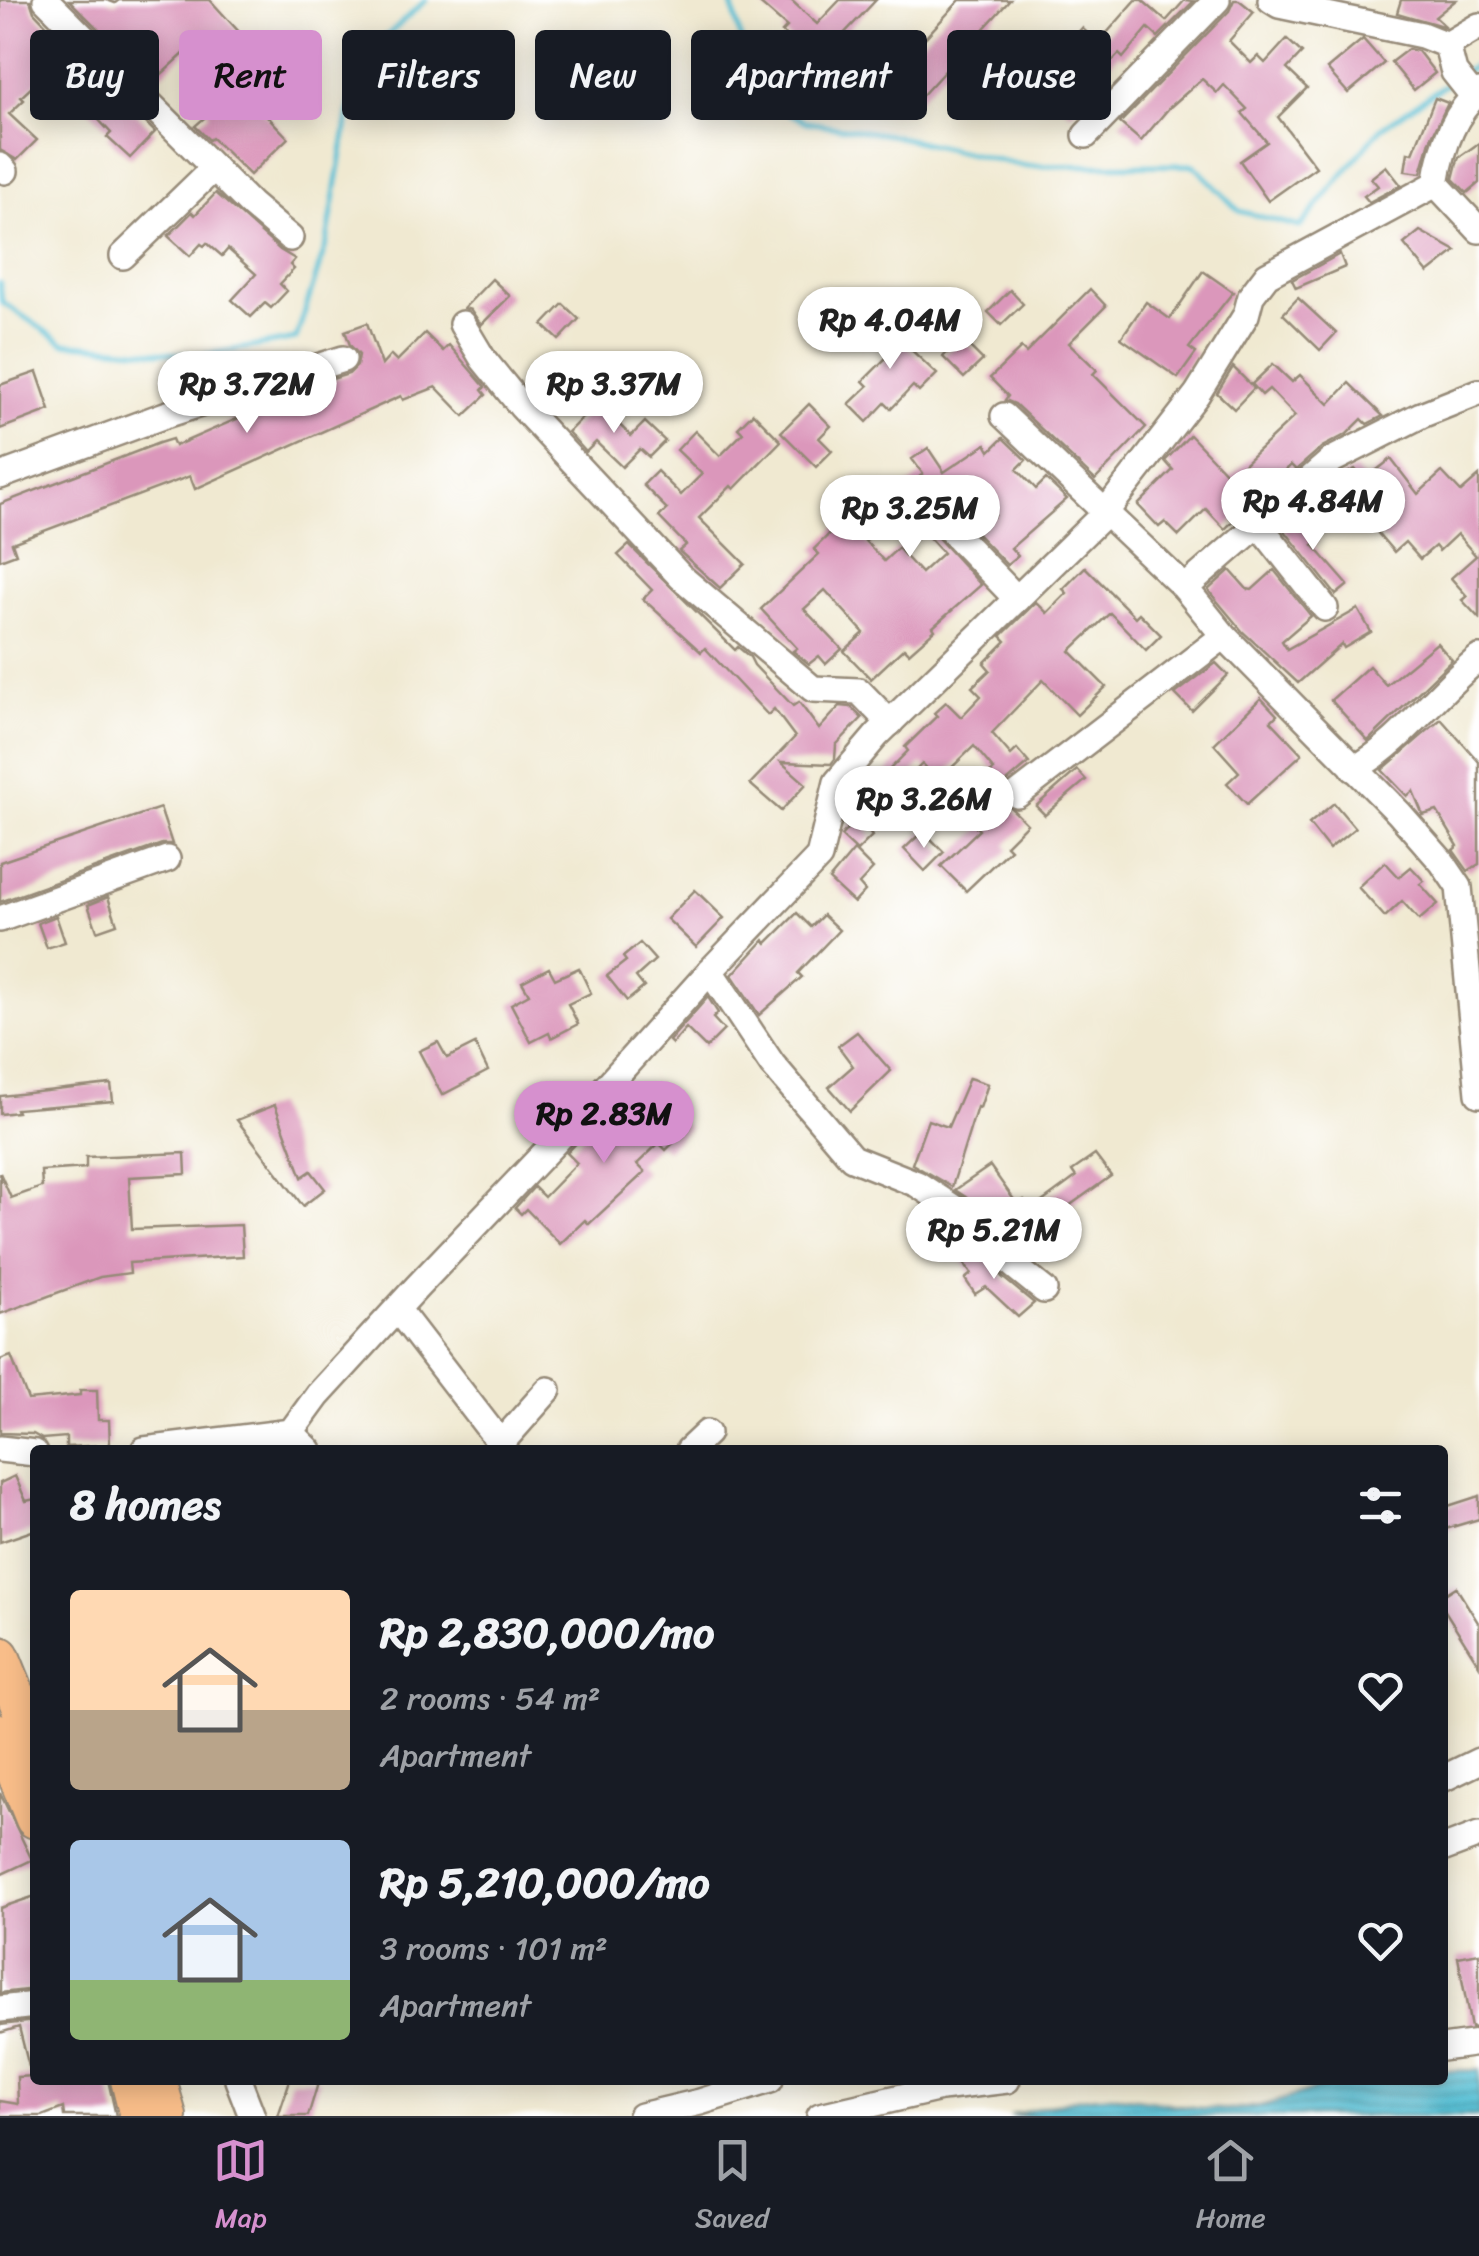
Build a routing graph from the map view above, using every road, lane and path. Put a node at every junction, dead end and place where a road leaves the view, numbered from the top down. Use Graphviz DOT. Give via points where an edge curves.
graph roads {
  1 [pos="46,0"];
  2 [pos="1217,0"];
  3 [pos="1272,0"];
  4 [pos="1479,26"];
  5 [pos="1447,45"];
  6 [pos="1468,88"];
  7 [pos="1086,135"];
  8 [pos="214,168"];
  9 [pos="1436,184"];
  10 [pos="1479,230"];
  11 [pos="290,238"];
  12 [pos="123,256"];
  13 [pos="462,324"];
  14 [pos="343,359"];
  15 [pos="1479,392"];
  16 [pos="1004,416"];
  17 [pos="0,476"];
  18 [pos="1104,514"];
  19 [pos="944,524"];
  20 [pos="1260,526"];
  21 [pos="1185,588"];
  22 [pos="1017,598"];
  23 [pos="1325,608"];
  24 [pos="1224,636"];
  25 [pos="1479,658"];
  26 [pos="890,723"];
  27 [pos="1354,769"];
  28 [pos="1016,795"];
  29 [pos="167,859"];
  30 [pos="1469,880"];
  31 [pos="0,920"];
  32 [pos="710,971"];
  33 [pos="1479,1094"];
  34 [pos="1044,1290"];
  35 [pos="396,1309"];
  36 [pos="548,1390"];
  37 [pos="300,1441"];
  38 [pos="230,1445"];
  39 [pos="497,1445"];
  40 [pos="500,1445"];
  41 [pos="0,1449"];
  42 [pos="30,1452"];
  43 [pos="0,1656"];
  44 [pos="30,1730"];
  45 [pos="0,1733"];
  46 [pos="1479,1761"];
  47 [pos="1448,1777"];
  48 [pos="30,1807"];
  49 [pos="1479,1835"];
  50 [pos="1448,1846"];
  51 [pos="30,2006"];
  52 [pos="0,2009"];
  53 [pos="1479,2043"];
  54 [pos="1448,2047"];
  55 [pos="131,2085"];
  56 [pos="158,2085"];
  57 [pos="240,2085"];
  58 [pos="752,2085"];
  59 [pos="966,2085"];
  60 [pos="650,2114"];
  61 [pos="139,2116"];
  62 [pos="167,2116"];
  63 [pos="252,2116"];
  64 [pos="700,2116"];
  65 [pos="820,2116"];
  1 -- 8 [label="street"];
  2 -- 7 [label="street"];
  3 -- 5 [label="street"];
  4 -- 5 [label="street"];
  5 -- 6 [label="street"];
  6 -- 9 [label="street"];
  8 -- 11 [label="street"];
  8 -- 12 [label="street"];
  9 -- 10 [label="street"];
  9 -- 18 [label="street" via="1267,275 1197,394"];
  13 -- 26 [label="street" via="522,407 681,577 813,689 859,691"];
  14 -- 17 [label="street"];
  15 -- 20 [label="street" via="1332,460"];
  16 -- 18 [label="street"];
  18 -- 21 [label="street"];
  18 -- 22 [label="street"];
  19 -- 22 [label="street"];
  20 -- 21 [label="street"];
  20 -- 23 [label="street"];
  21 -- 24 [label="street"];
  22 -- 26 [label="street"];
  24 -- 27 [label="street"];
  24 -- 28 [label="street"];
  25 -- 27 [label="street"];
  26 -- 32 [label="street" via="837,782 818,856"];
  27 -- 30 [label="street" via="1442,862"];
  29 -- 31 [label="street"];
  30 -- 33 [label="street"];
  32 -- 34 [label="street" via="772,1064 852,1158 917,1184 992,1234 1013,1266"];
  32 -- 35 [label="street"];
  35 -- 37 [label="street" via="318,1395"];
  35 -- 39 [label="street"];
  36 -- 40 [label="street"];
  37 -- 38 [label="street"];
  41 -- 42 [label="street"];
  43 -- 44 [label="highway"];
  45 -- 48 [label="highway"];
  46 -- 47 [label="street"];
  49 -- 50 [label="street"];
  51 -- 52 [label="street"];
  53 -- 54 [label="street"];
  55 -- 61 [label="highway"];
  56 -- 62 [label="highway"];
  57 -- 63 [label="street"];
  58 -- 60 [label="street"];
  59 -- 65 [label="street"];
  60 -- 64 [label="street"];
}
